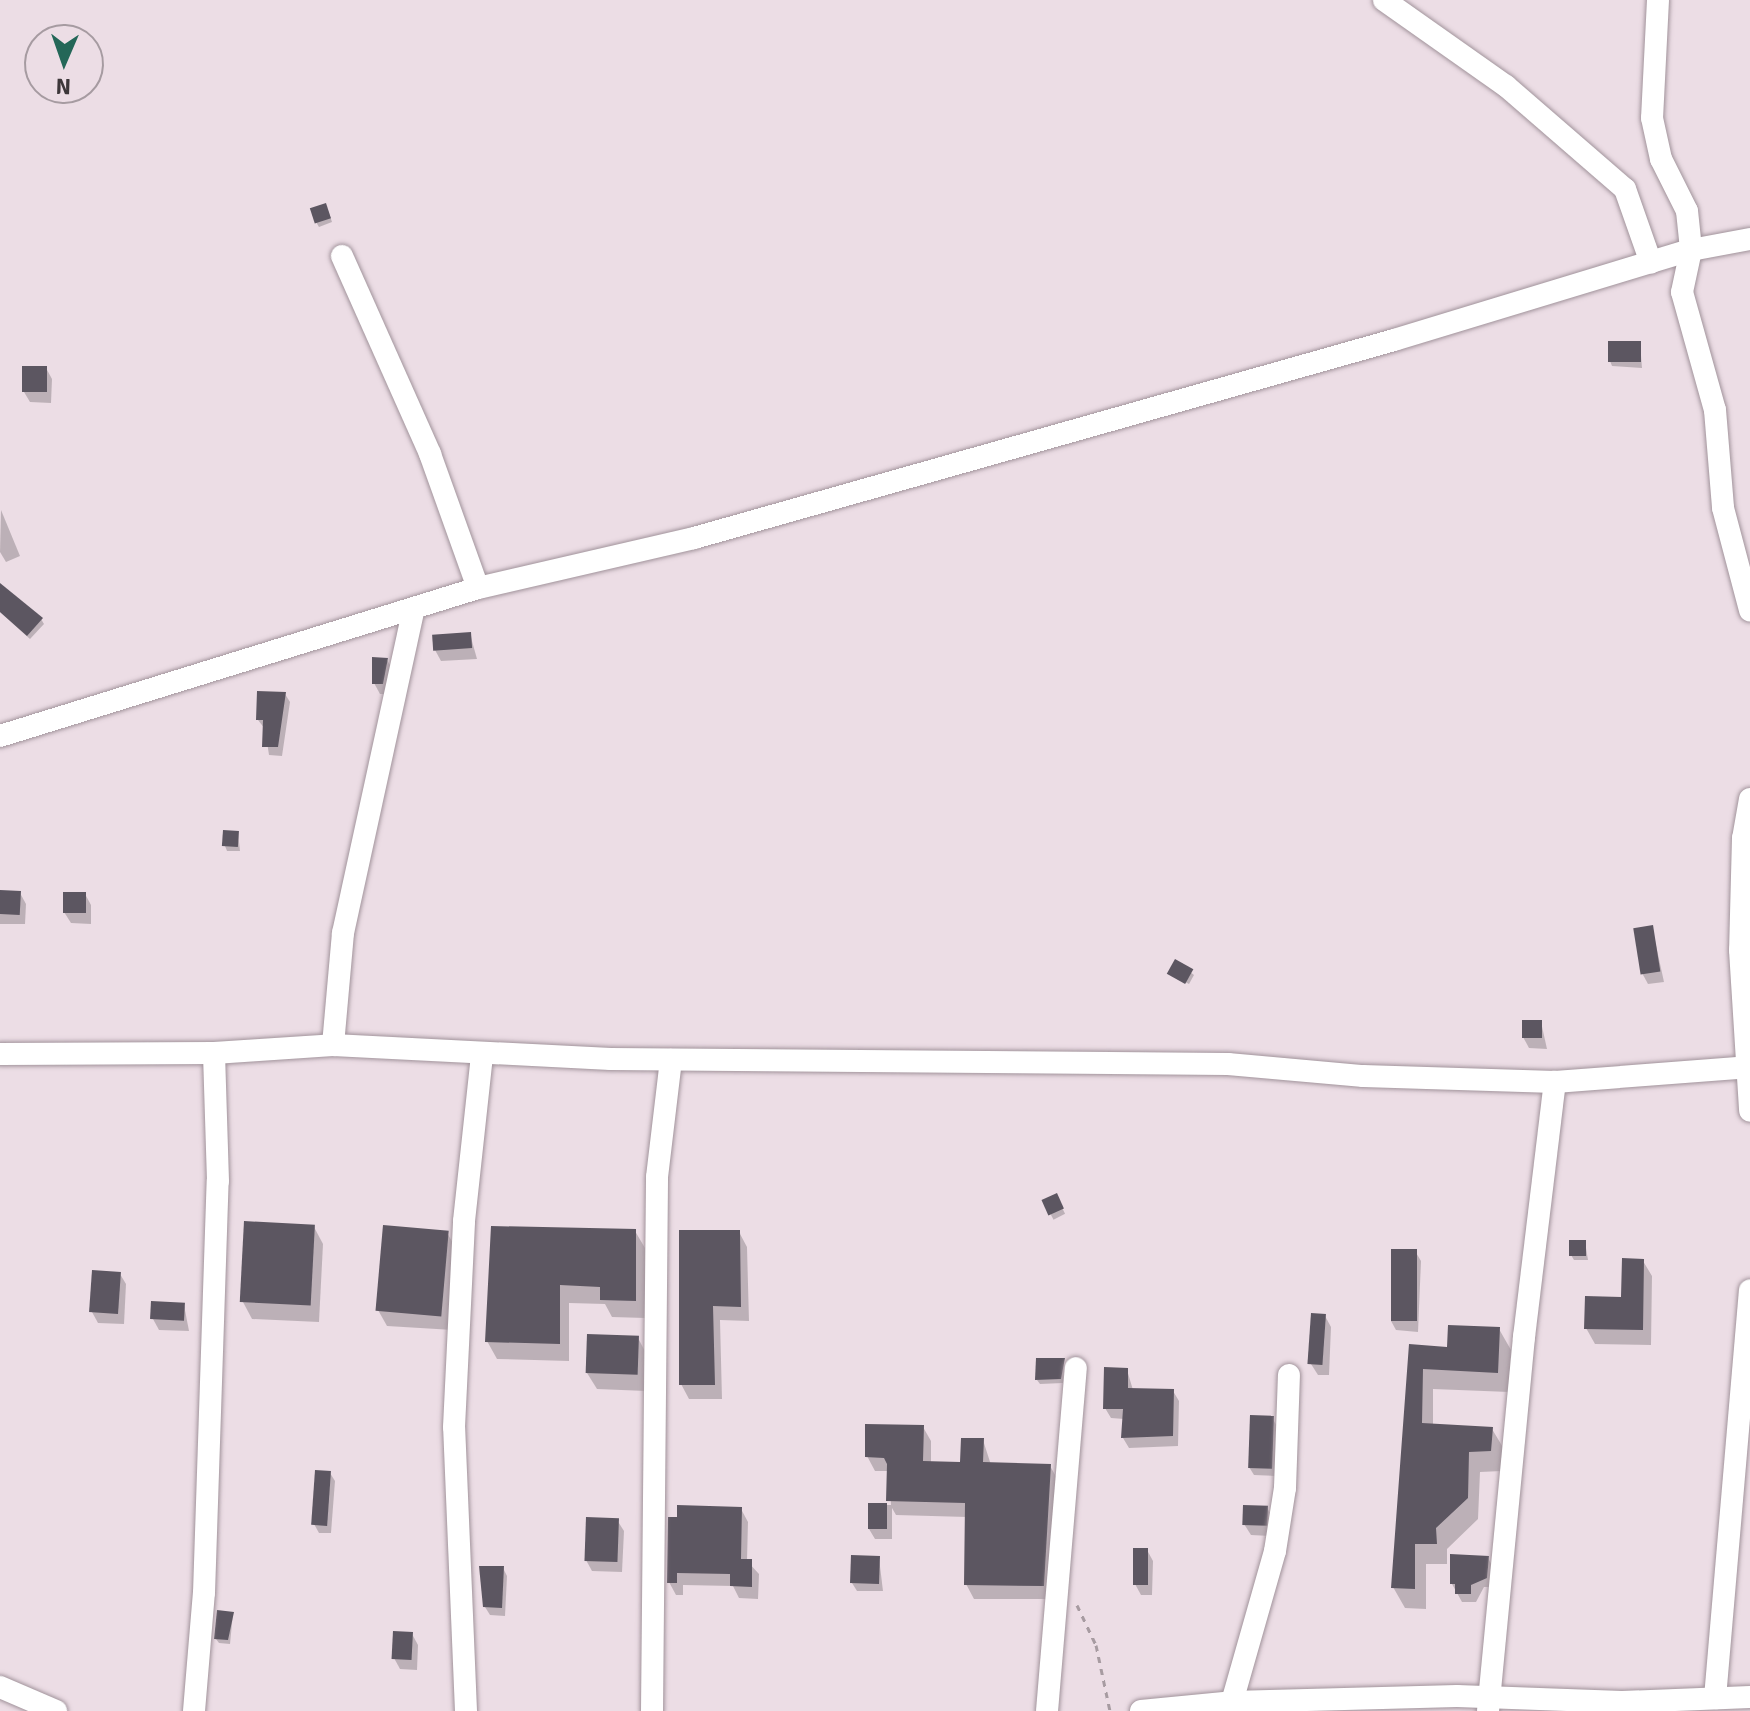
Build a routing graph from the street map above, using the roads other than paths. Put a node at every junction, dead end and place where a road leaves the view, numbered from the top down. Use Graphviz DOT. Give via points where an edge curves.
graph roads {
  1 [pos="1384,0"];
  2 [pos="1658,0"];
  3 [pos="1750,239"];
  4 [pos="1691,250"];
  5 [pos="342,256"];
  6 [pos="1651,263"];
  7 [pos="478,588"];
  8 [pos="1750,610"];
  9 [pos="413,611"];
  10 [pos="0,736"];
  11 [pos="1750,799"];
  12 [pos="333,1045"];
  13 [pos="214,1053"];
  14 [pos="0,1054"];
  15 [pos="482,1055"];
  16 [pos="671,1060"];
  17 [pos="1748,1066"];
  18 [pos="1555,1082"];
  19 [pos="1750,1111"];
  20 [pos="1750,1291"];
  21 [pos="1076,1368"];
  22 [pos="1289,1375"];
  23 [pos="0,1687"];
  24 [pos="1750,1697"];
  25 [pos="1715,1698"];
  26 [pos="1232,1702"];
  27 [pos="1488,1705"];
  28 [pos="56,1711"];
  29 [pos="194,1711"];
  30 [pos="466,1711"];
  31 [pos="652,1711"];
  32 [pos="1047,1711"];
  33 [pos="1141,1711"];
  1 -- 6 [label="street" via="1506,86 1625,189"];
  2 -- 4 [label="street" via="1652,118 1661,159 1687,211"];
  3 -- 4 [label="street"];
  4 -- 6 [label="street"];
  4 -- 8 [label="street" via="1682,292 1715,410 1723,508"];
  5 -- 7 [label="street" via="430,454"];
  6 -- 7 [label="street" via="694,538"];
  7 -- 9 [label="street"];
  9 -- 10 [label="street"];
  9 -- 12 [label="street" via="343,933"];
  11 -- 17 [label="street" via="1743,838 1740,950"];
  12 -- 13 [label="street"];
  12 -- 15 [label="street"];
  13 -- 14 [label="street"];
  13 -- 29 [label="street" via="218,1181 204,1593"];
  15 -- 16 [label="street"];
  15 -- 30 [label="street" via="464,1221 454,1427"];
  16 -- 18 [label="street" via="1228,1064 1363,1076"];
  16 -- 31 [label="street" via="657,1177"];
  17 -- 18 [label="street"];
  17 -- 19 [label="street"];
  18 -- 27 [label="street"];
  20 -- 25 [label="street"];
  21 -- 32 [label="street"];
  22 -- 26 [label="street" via="1285,1488 1275,1551"];
  23 -- 28 [label="street"];
  24 -- 25 [label="street"];
  25 -- 27 [label="street"];
  26 -- 27 [label="street"];
  26 -- 33 [label="street"];
}
